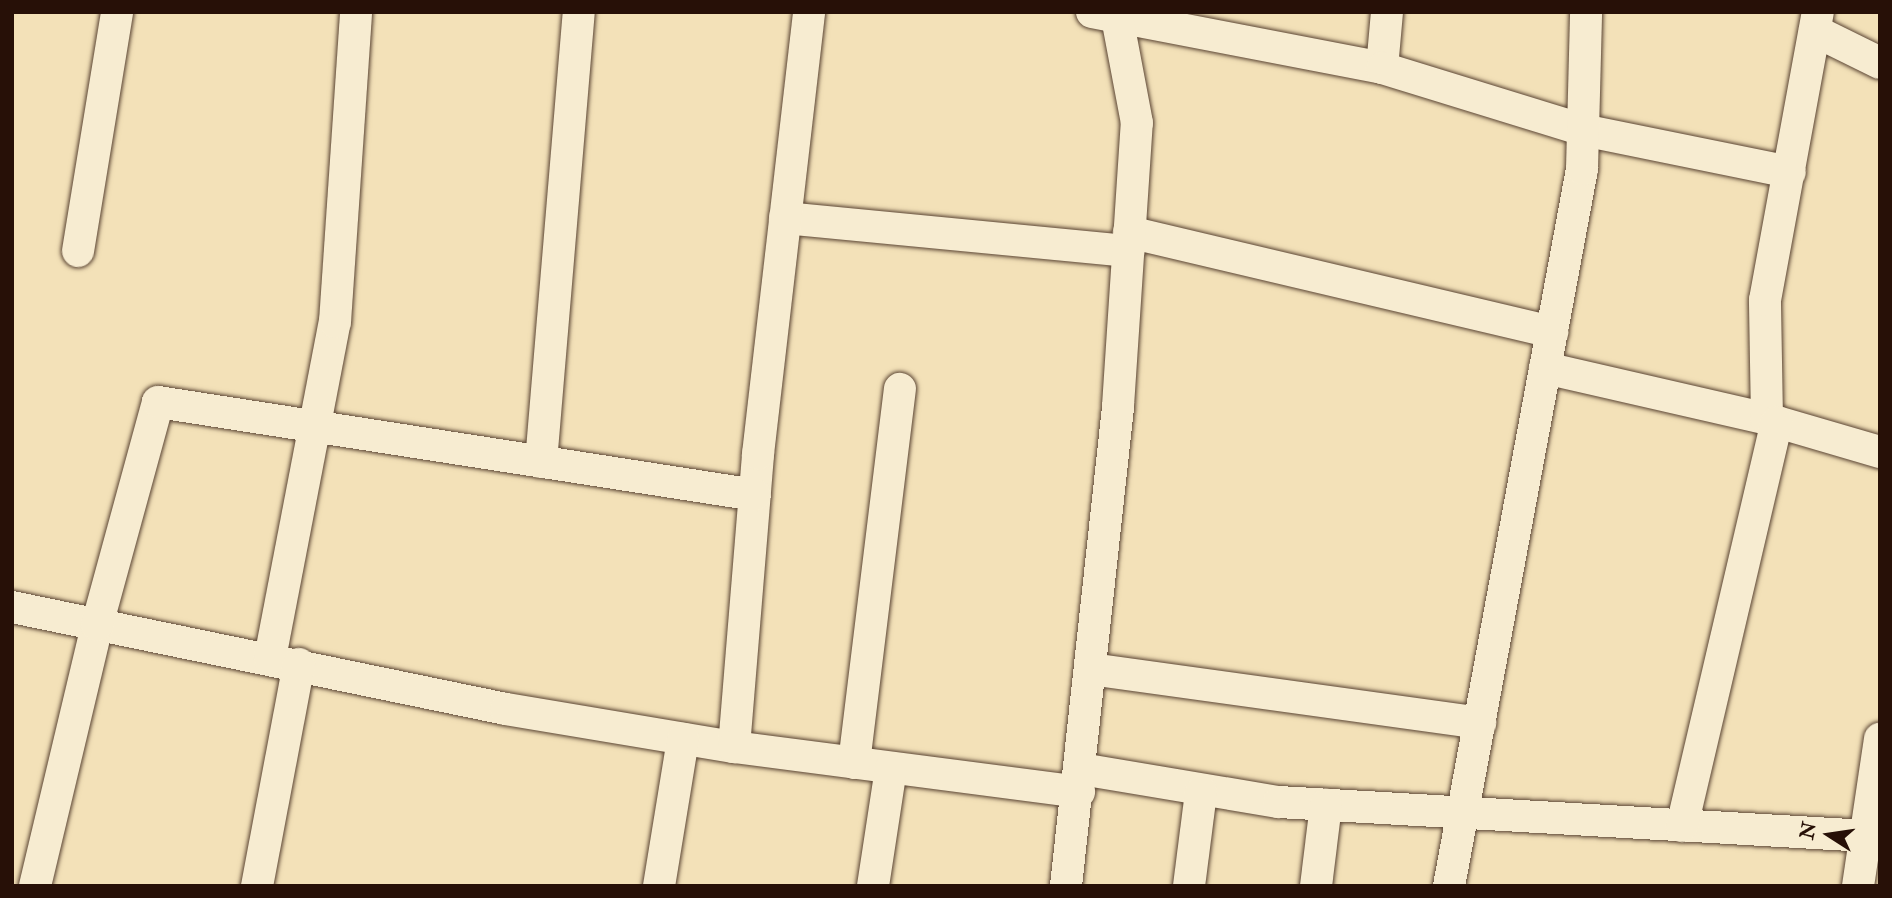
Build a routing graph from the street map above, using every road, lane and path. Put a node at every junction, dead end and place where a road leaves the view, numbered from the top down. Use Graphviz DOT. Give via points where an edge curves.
graph roads {
  1 [pos="117,12"];
  2 [pos="355,12"];
  3 [pos="579,12"];
  4 [pos="809,12"];
  5 [pos="1388,12"];
  6 [pos="1586,12"];
  7 [pos="1108,14"];
  8 [pos="1816,21"];
  9 [pos="1880,63"];
  10 [pos="1382,68"];
  11 [pos="1583,130"];
  12 [pos="1790,172"];
  13 [pos="785,218"];
  14 [pos="1129,241"];
  15 [pos="78,251"];
  16 [pos="1552,332"];
  17 [pos="1545,368"];
  18 [pos="900,390"];
  19 [pos="1772,421"];
  20 [pos="315,427"];
  21 [pos="1880,452"];
  22 [pos="541,462"];
  23 [pos="755,495"];
  24 [pos="12,607"];
  25 [pos="97,625"];
  26 [pos="285,661"];
  27 [pos="1091,668"];
  28 [pos="1480,723"];
  29 [pos="683,738"];
  30 [pos="1880,739"];
  31 [pos="734,747"];
  32 [pos="854,763"];
  33 [pos="891,768"];
  34 [pos="1080,780"];
  35 [pos="1201,792"];
  36 [pos="1326,804"];
  37 [pos="1463,814"];
  38 [pos="1682,826"];
  39 [pos="1866,836"];
  40 [pos="35,886"];
  41 [pos="257,886"];
  42 [pos="659,886"];
  43 [pos="873,886"];
  44 [pos="1066,886"];
  45 [pos="1189,886"];
  46 [pos="1316,886"];
  47 [pos="1449,886"];
  48 [pos="1858,886"];
  1 -- 15 [label="street"];
  2 -- 20 [label="street" via="338,295"];
  3 -- 22 [label="street"];
  4 -- 13 [label="street"];
  5 -- 10 [label="street"];
  6 -- 11 [label="street"];
  7 -- 10 [label="street"];
  7 -- 14 [label="street" via="1137,123"];
  8 -- 9 [label="street"];
  8 -- 12 [label="street"];
  10 -- 11 [label="street"];
  11 -- 12 [label="street"];
  11 -- 16 [label="street" via="1582,169"];
  12 -- 19 [label="street" via="1765,300"];
  13 -- 14 [label="street"];
  13 -- 23 [label="street"];
  14 -- 16 [label="street"];
  14 -- 27 [label="street"];
  16 -- 17 [label="street"];
  17 -- 19 [label="street"];
  17 -- 28 [label="street"];
  18 -- 32 [label="street"];
  19 -- 21 [label="street"];
  19 -- 38 [label="street"];
  20 -- 22 [label="street"];
  20 -- 25 [label="street" via="158,402"];
  20 -- 26 [label="street"];
  22 -- 23 [label="street"];
  23 -- 31 [label="street"];
  24 -- 25 [label="street"];
  25 -- 26 [label="street"];
  25 -- 40 [label="street"];
  26 -- 29 [label="street" via="506,709"];
  26 -- 41 [label="street"];
  27 -- 28 [label="street"];
  27 -- 34 [label="street"];
  28 -- 37 [label="street"];
  29 -- 31 [label="street"];
  29 -- 42 [label="street"];
  30 -- 39 [label="street"];
  31 -- 32 [label="street"];
  32 -- 33 [label="street"];
  33 -- 34 [label="street"];
  33 -- 43 [label="street"];
  34 -- 35 [label="street"];
  34 -- 44 [label="street"];
  35 -- 36 [label="street"];
  35 -- 45 [label="street"];
  36 -- 37 [label="street"];
  36 -- 46 [label="street"];
  37 -- 38 [label="street"];
  37 -- 47 [label="street"];
  38 -- 39 [label="street"];
  39 -- 48 [label="street"];
}
